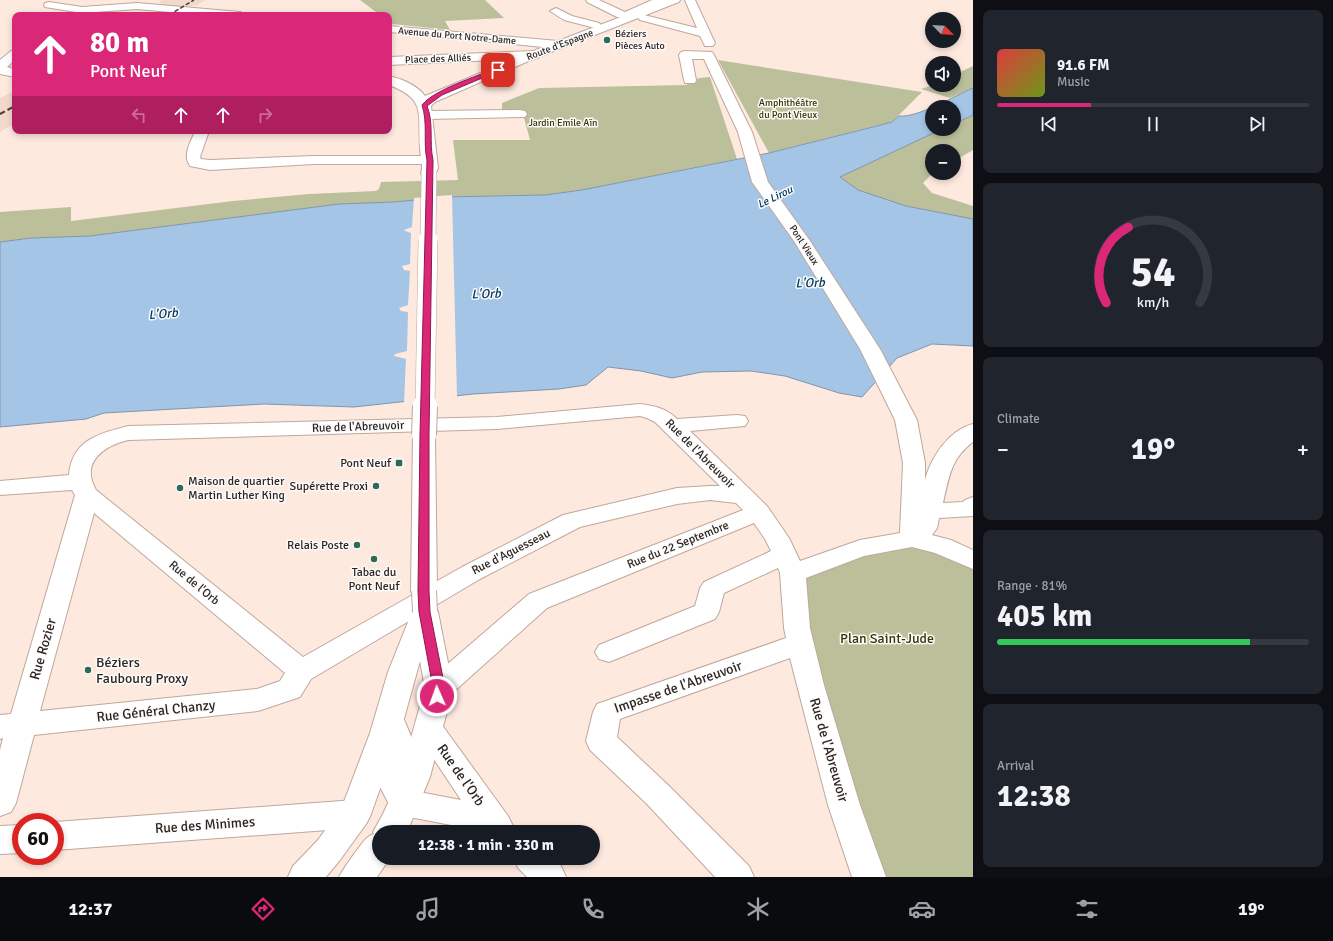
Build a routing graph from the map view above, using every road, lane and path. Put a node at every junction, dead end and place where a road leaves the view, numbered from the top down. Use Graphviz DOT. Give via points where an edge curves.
graph roads {
  1 [pos="127,0"];
  2 [pos="144,0"];
  3 [pos="591,0"];
  4 [pos="675,0"];
  5 [pos="690,0"];
  6 [pos="660,2"];
  7 [pos="44,3"];
  8 [pos="158,7"];
  9 [pos="104,9"];
  10 [pos="556,11"];
  11 [pos="57,12"];
  12 [pos="92,12"];
  13 [pos="204,12"];
  14 [pos="621,15"];
  15 [pos="695,15"];
  16 [pos="644,18"];
  17 [pos="595,25"];
  18 [pos="392,29"];
  19 [pos="706,34"];
  20 [pos="564,40"];
  21 [pos="534,55"];
  22 [pos="12,57"];
  23 [pos="392,61"];
  24 [pos="710,61"];
  25 [pos="4,70"];
  26 [pos="690,80"];
  27 [pos="392,81"];
  28 [pos="426,110"];
  29 [pos="520,114"];
  30 [pos="201,134"];
  31 [pos="430,167"];
  32 [pos="737,421"];
  33 [pos="673,426"];
  34 [pos="973,431"];
  35 [pos="0,488"];
  36 [pos="83,489"];
  37 [pos="751,504"];
  38 [pos="973,505"];
  39 [pos="929,511"];
  40 [pos="912,539"];
  41 [pos="973,560"];
  42 [pos="788,564"];
  43 [pos="424,601"];
  44 [pos="800,644"];
  45 [pos="609,652"];
  46 [pos="301,671"];
  47 [pos="439,688"];
  48 [pos="390,718"];
  49 [pos="11,726"];
  50 [pos="429,729"];
  51 [pos="404,802"];
  52 [pos="0,803"];
  53 [pos="354,814"];
  54 [pos="394,825"];
  55 [pos="492,825"];
  56 [pos="497,825"];
  57 [pos="64,835"];
  58 [pos="12,839"];
  59 [pos="0,840"];
  60 [pos="372,857"];
  61 [pos="537,865"];
  62 [pos="306,877"];
  63 [pos="356,877"];
  64 [pos="549,877"];
  65 [pos="737,877"];
  66 [pos="869,877"];
  1 -- 9 [label="street"];
  2 -- 8 [label="street" via="142,1 146,5"];
  3 -- 14 [label="street"];
  4 -- 6 [label="street, Route d'Espagne"];
  5 -- 15 [label="street"];
  6 -- 14 [label="street, Route d'Espagne"];
  6 -- 15 [label="street" via="681,6"];
  6 -- 20 [label="street, Route d'Espagne"];
  7 -- 9 [label="street" via="82,10"];
  7 -- 11 [label="street"];
  8 -- 9 [label="street" via="123,6"];
  8 -- 13 [label="street"];
  9 -- 12 [label="street"];
  10 -- 17 [label="street" via="568,18"];
  14 -- 17 [label="street, Route d'Espagne"];
  15 -- 19 [label="street"];
  16 -- 19 [label="street"];
  17 -- 20 [label="street, Route d'Espagne"];
  18 -- 20 [label="street, Avenue du Port Notre-Dame" via="524,42"];
  19 -- 24 [label="street" via="712,52"];
  20 -- 21 [label="street, Route d'Espagne"];
  21 -- 23 [label="street, Place des Alliés"];
  21 -- 28 [label="street, Route d'Espagne" via="440,94 430,100"];
  22 -- 25 [label="street" via="1,66"];
  24 -- 26 [label="street" via="685,55"];
  24 -- 40 [label="street, Pont Vieux" via="745,132 760,182 802,241 870,350 906,420 914,463"];
  27 -- 28 [label="street" via="411,89 420,97"];
  28 -- 29 [label="street"];
  28 -- 31 [label="street"];
  30 -- 31 [label="street" via="193,156 195,163 210,165 314,160"];
  31 -- 43 [label="street, bridge" via="424,435"];
  32 -- 33 [label="street"];
  33 -- 36 [label="street, Rue de l'Abreuvoir" via="653,412 640,410 497,423 128,433 95,444 82,458"];
  33 -- 37 [label="street, Rue de l'Abreuvoir"];
  34 -- 39 [label="street" via="953,446 939,470"];
  35 -- 36 [label="street"];
  36 -- 46 [label="street, Rue de l'Orb"];
  36 -- 49 [label="street, Rue Rozier"];
  37 -- 42 [label="street" via="777,538"];
  37 -- 46 [label="street, Rue d'Aguesseau" via="710,493 678,496 572,521 471,573"];
  37 -- 47 [label="street, Rue du 22 Septembre" via="538,601"];
  38 -- 39 [label="street" via="970,509"];
  39 -- 40 [label="street" via="925,528"];
  40 -- 41 [label="street" via="942,546"];
  40 -- 42 [label="street"];
  42 -- 44 [label="street, Rue de l'Abreuvoir"];
  42 -- 45 [label="street" via="713,588 706,612"];
  43 -- 47 [label="street"];
  43 -- 48 [label="street"];
  44 -- 65 [label="street, Impasse de l'Abreuvoir" via="607,712 601,741 658,795"];
  44 -- 66 [label="street, Rue de l'Abreuvoir" via="844,805"];
  46 -- 49 [label="street, Rue Général Chanzy" via="290,689 258,700"];
  47 -- 50 [label="street"];
  48 -- 51 [label="street" via="398,741 394,785"];
  48 -- 53 [label="street"];
  49 -- 52 [label="street, Rue Rozier"];
  50 -- 51 [label="street" via="415,777"];
  50 -- 56 [label="street, Rue de l'Orb"];
  51 -- 54 [label="street"];
  51 -- 55 [label="street, Rue de l'Orb" via="451,811"];
  53 -- 57 [label="street, Rue des Minimes"];
  53 -- 62 [label="street"];
  58 -- 59 [label="street"];
  60 -- 63 [label="street"];
  61 -- 64 [label="street"];
}
